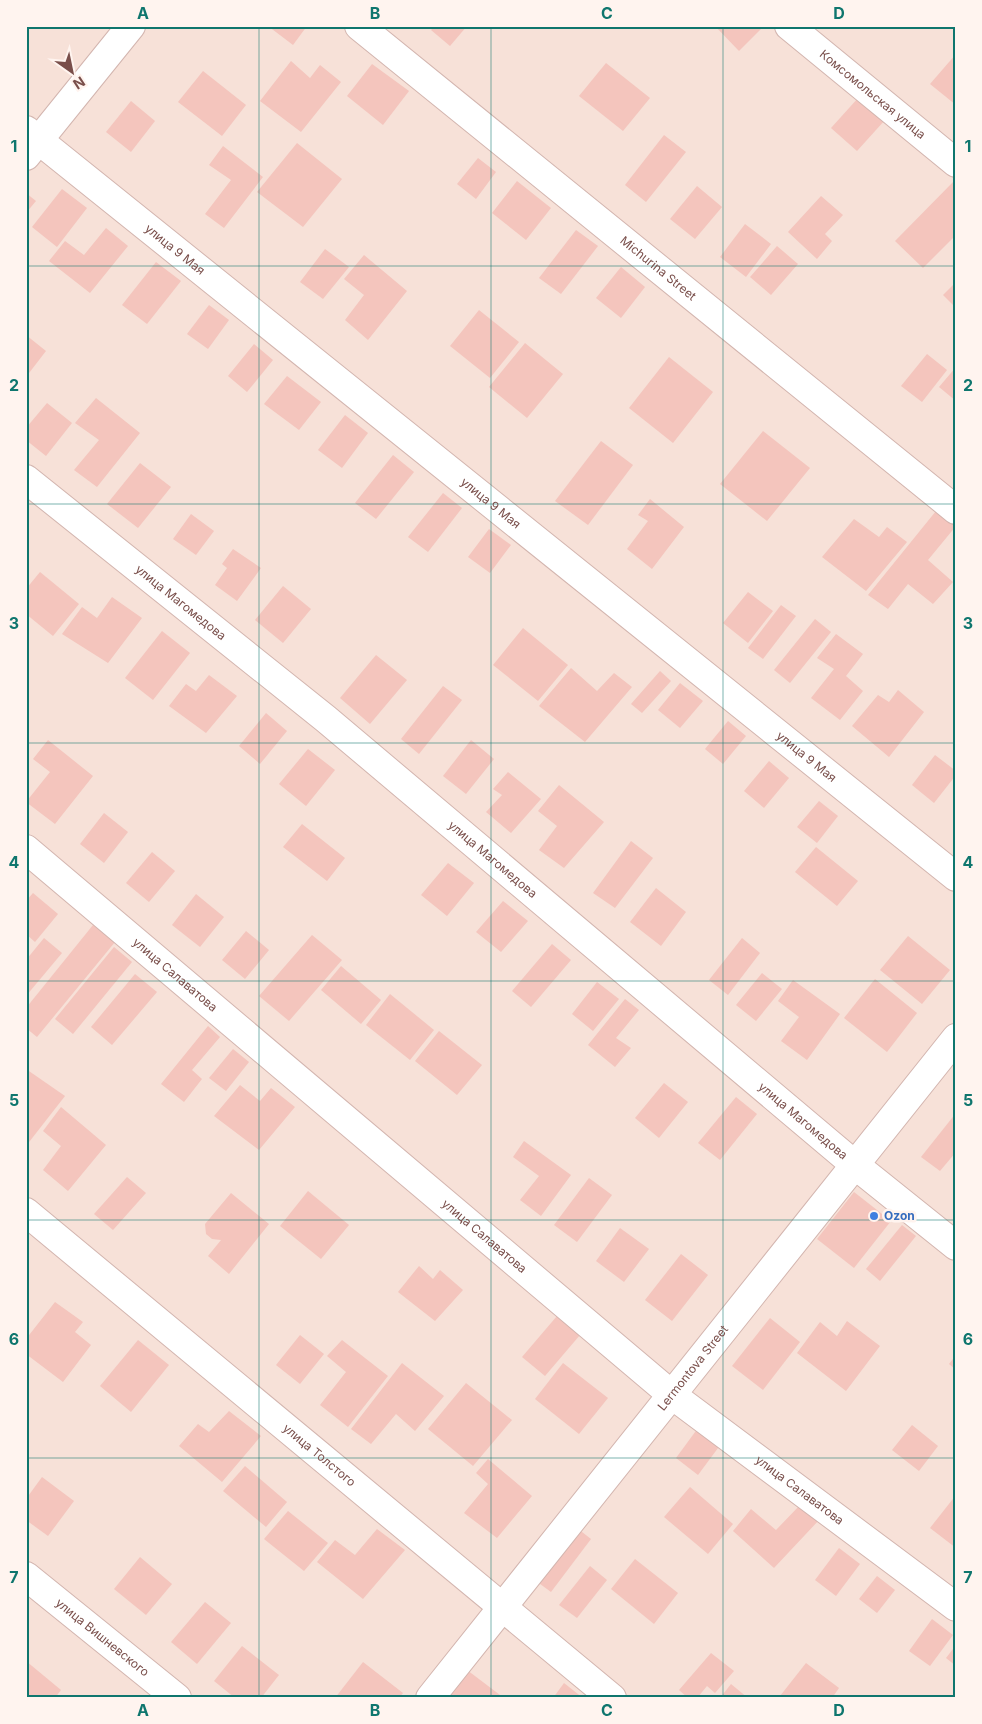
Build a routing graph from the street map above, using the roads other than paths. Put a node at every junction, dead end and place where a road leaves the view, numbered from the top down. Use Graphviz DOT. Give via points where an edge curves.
graph roads {
  1 [pos="131,26"];
  2 [pos="359,26"];
  3 [pos="789,26"];
  4 [pos="30,142"];
  5 [pos="956,163"];
  6 [pos="26,479"];
  7 [pos="956,510"];
  8 [pos="26,849"];
  9 [pos="956,877"];
  10 [pos="956,1038"];
  11 [pos="854,1166"];
  12 [pos="26,1212"];
  13 [pos="956,1246"];
  14 [pos="672,1395"];
  15 [pos="26,1576"];
  16 [pos="503,1607"];
  17 [pos="956,1607"];
  18 [pos="177,1698"];
  19 [pos="430,1698"];
  20 [pos="612,1698"];
  1 -- 4 [label="street"];
  2 -- 7 [label="street, Michurina Street"];
  3 -- 5 [label="street, Комсомольская улица"];
  4 -- 9 [label="street, улица 9 Мая"];
  6 -- 11 [label="street, улица Магомедова" via="326,719"];
  8 -- 14 [label="street, улица Салаватова"];
  10 -- 11 [label="street, Lermontova Street"];
  11 -- 13 [label="street, улица Магомедова"];
  11 -- 14 [label="street, Lermontova Street"];
  12 -- 16 [label="street, улица Толстого"];
  14 -- 16 [label="street, Lermontova Street"];
  14 -- 17 [label="street, улица Салаватова"];
  15 -- 18 [label="street, улица Вишневского"];
  16 -- 19 [label="street, Lermontova Street"];
  16 -- 20 [label="street, улица Толстого"];
}
